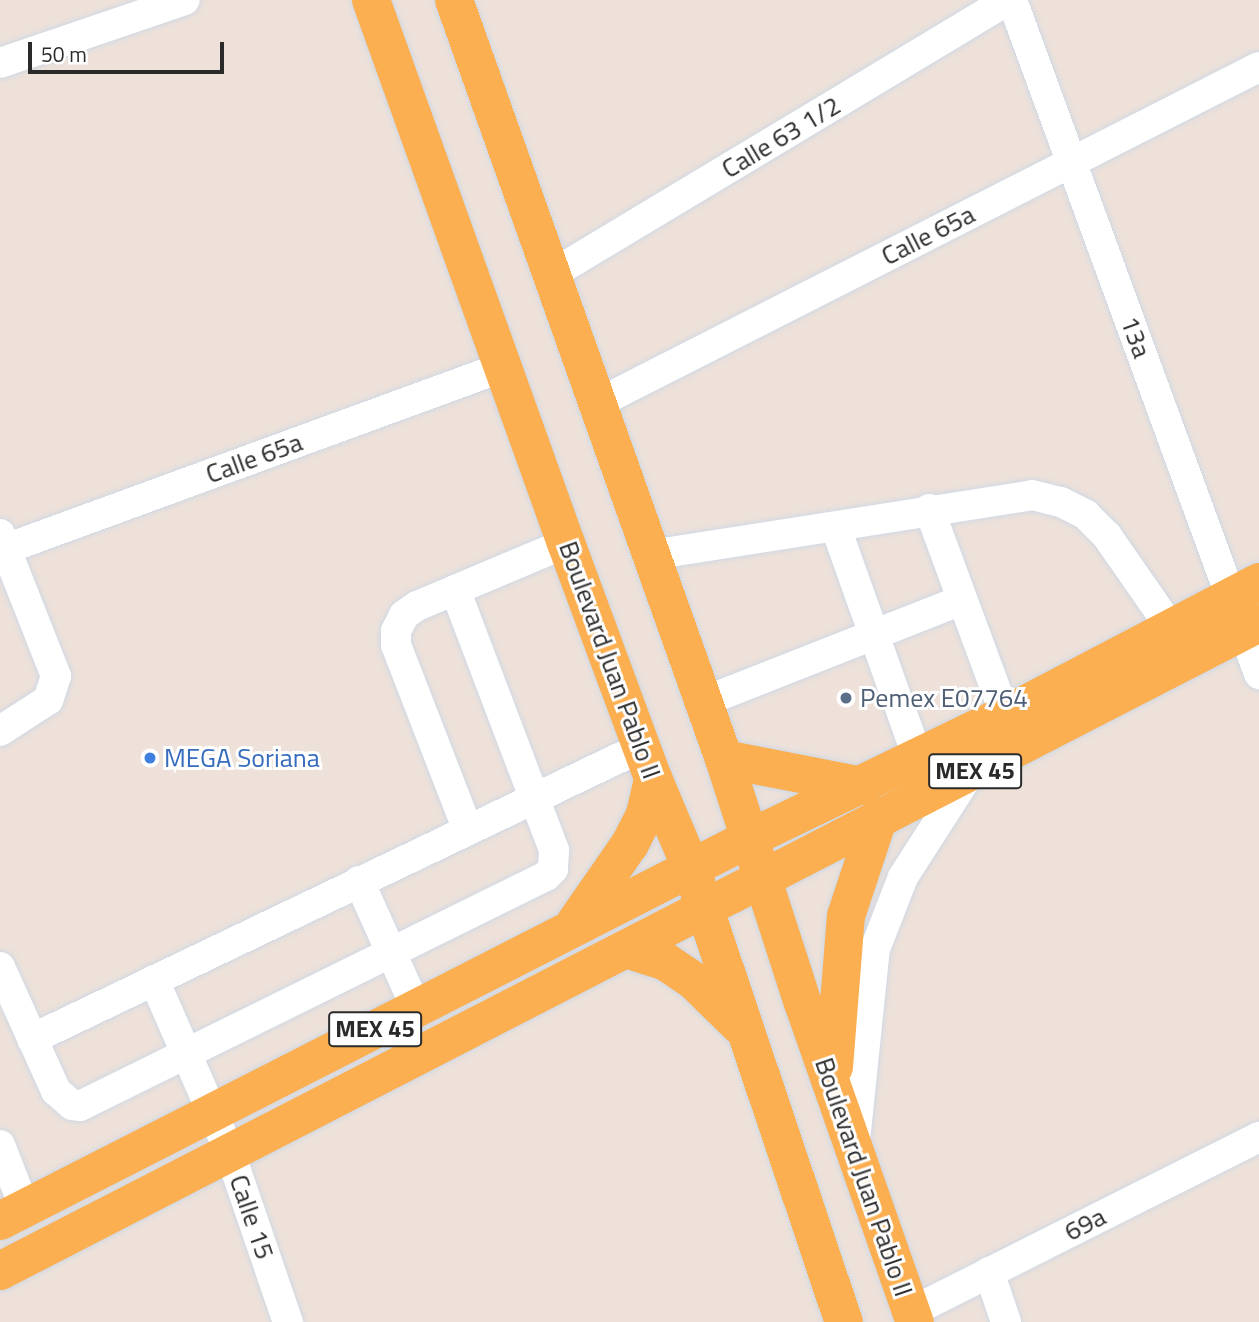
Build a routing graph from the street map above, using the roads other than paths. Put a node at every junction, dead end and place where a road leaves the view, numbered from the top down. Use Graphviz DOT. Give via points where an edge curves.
graph roads {
  1 [pos="185,0"];
  2 [pos="371,0"];
  3 [pos="454,0"];
  4 [pos="1010,0"];
  5 [pos="0,64"];
  6 [pos="1259,67"];
  7 [pos="1073,162"];
  8 [pos="554,274"];
  9 [pos="503,367"];
  10 [pos="598,403"];
  11 [pos="929,509"];
  12 [pos="836,528"];
  13 [pos="566,543"];
  14 [pos="2,545"];
  15 [pos="651,555"];
  16 [pos="455,590"];
  17 [pos="962,600"];
  18 [pos="1248,608"];
  19 [pos="1171,628"];
  20 [pos="874,635"];
  21 [pos="1259,674"];
  22 [pos="703,702"];
  23 [pos="1005,715"];
  24 [pos="0,730"];
  25 [pos="918,758"];
  26 [pos="724,759"];
  27 [pos="647,763"];
  28 [pos="969,774"];
  29 [pos="863,786"];
  30 [pos="536,799"];
  31 [pos="877,822"];
  32 [pos="467,828"];
  33 [pos="750,838"];
  34 [pos="691,868"];
  35 [pos="764,880"];
  36 [pos="359,881"];
  37 [pos="705,910"];
  38 [pos="570,929"];
  39 [pos="629,950"];
  40 [pos="391,954"];
  41 [pos="0,967"];
  42 [pos="154,980"];
  43 [pos="416,1008"];
  44 [pos="747,1033"];
  45 [pos="32,1039"];
  46 [pos="188,1055"];
  47 [pos="834,1087"];
  48 [pos="214,1112"];
  49 [pos="1259,1137"];
  50 [pos="0,1145"];
  51 [pos="855,1149"];
  52 [pos="230,1153"];
  53 [pos="12,1215"];
  54 [pos="0,1271"];
  55 [pos="989,1272"];
  56 [pos="913,1317"];
  57 [pos="288,1322"];
  58 [pos="844,1322"];
  59 [pos="1006,1322"];
  1 -- 5 [label="street"];
  2 -- 9 [label="main road, Boulevard Juan Pablo II"];
  3 -- 8 [label="main road, Boulevard Juan Pablo II"];
  4 -- 7 [label="street, 13a"];
  4 -- 8 [label="street, Calle 63 1/2"];
  6 -- 7 [label="street, Calle 65a"];
  7 -- 10 [label="street, Calle 65a"];
  7 -- 18 [label="street, 13a"];
  8 -- 10 [label="main road, Boulevard Juan Pablo II"];
  9 -- 13 [label="main road, Boulevard Juan Pablo II"];
  9 -- 14 [label="street, Calle 65a"];
  10 -- 15 [label="main road, Boulevard Juan Pablo II"];
  11 -- 12 [label="street"];
  11 -- 17 [label="street"];
  11 -- 19 [label="street" via="1032,495 1060,502 1086,515 1107,536"];
  12 -- 15 [label="street"];
  12 -- 20 [label="street"];
  13 -- 16 [label="street"];
  13 -- 27 [label="main road, Boulevard Juan Pablo II"];
  14 -- 24 [label="street" via="56,676 48,700"];
  15 -- 22 [label="main road, Boulevard Juan Pablo II"];
  16 -- 30 [label="street"];
  16 -- 32 [label="street" via="404,615 396,631 396,645"];
  17 -- 20 [label="street"];
  17 -- 23 [label="street"];
  18 -- 19 [label="main road, MEX 45"];
  18 -- 21 [label="street, 13a"];
  18 -- 28 [label="main road, MEX 45"];
  19 -- 23 [label="main road, MEX 45"];
  20 -- 22 [label="street"];
  20 -- 25 [label="street"];
  22 -- 26 [label="main road, Boulevard Juan Pablo II"];
  23 -- 25 [label="main road, MEX 45"];
  25 -- 29 [label="main road, MEX 45"];
  26 -- 29 [label="main road"];
  26 -- 33 [label="main road, Boulevard Juan Pablo II"];
  27 -- 30 [label="street"];
  27 -- 34 [label="main road, Boulevard Juan Pablo II"];
  27 -- 38 [label="main road" via="645,814 630,844"];
  28 -- 31 [label="main road, MEX 45"];
  28 -- 51 [label="street" via="903,877 875,948"];
  29 -- 33 [label="main road, MEX 45"];
  30 -- 32 [label="street"];
  30 -- 40 [label="street" via="554,850 553,869 538,881"];
  31 -- 35 [label="main road, MEX 45"];
  31 -- 47 [label="main road" via="846,916"];
  32 -- 36 [label="street"];
  33 -- 34 [label="main road, MEX 45"];
  33 -- 35 [label="main road, Boulevard Juan Pablo II"];
  34 -- 37 [label="main road, Boulevard Juan Pablo II"];
  34 -- 38 [label="main road, MEX 45"];
  35 -- 37 [label="main road, MEX 45"];
  35 -- 47 [label="main road, Boulevard Juan Pablo II"];
  36 -- 40 [label="street"];
  36 -- 42 [label="street"];
  37 -- 39 [label="main road, MEX 45"];
  37 -- 44 [label="main road, Boulevard Juan Pablo II"];
  38 -- 43 [label="main road, MEX 45"];
  39 -- 44 [label="main road" via="666,962 694,981"];
  39 -- 52 [label="main road, MEX 45"];
  40 -- 43 [label="street"];
  40 -- 46 [label="street"];
  41 -- 45 [label="street"];
  42 -- 45 [label="street"];
  42 -- 46 [label="street, Calle 15"];
  43 -- 48 [label="main road, MEX 45"];
  44 -- 58 [label="main road, Boulevard Juan Pablo II"];
  45 -- 46 [label="street" via="56,1091 72,1105 91,1102"];
  46 -- 48 [label="street, Calle 15"];
  47 -- 51 [label="main road, Boulevard Juan Pablo II"];
  48 -- 52 [label="street, Calle 15"];
  48 -- 53 [label="main road, MEX 45"];
  49 -- 55 [label="street, 69a"];
  50 -- 53 [label="street"];
  51 -- 56 [label="main road, Boulevard Juan Pablo II"];
  52 -- 54 [label="main road, MEX 45"];
  52 -- 57 [label="street, Calle 15"];
  55 -- 56 [label="street, 69a"];
  55 -- 59 [label="street"];
}
